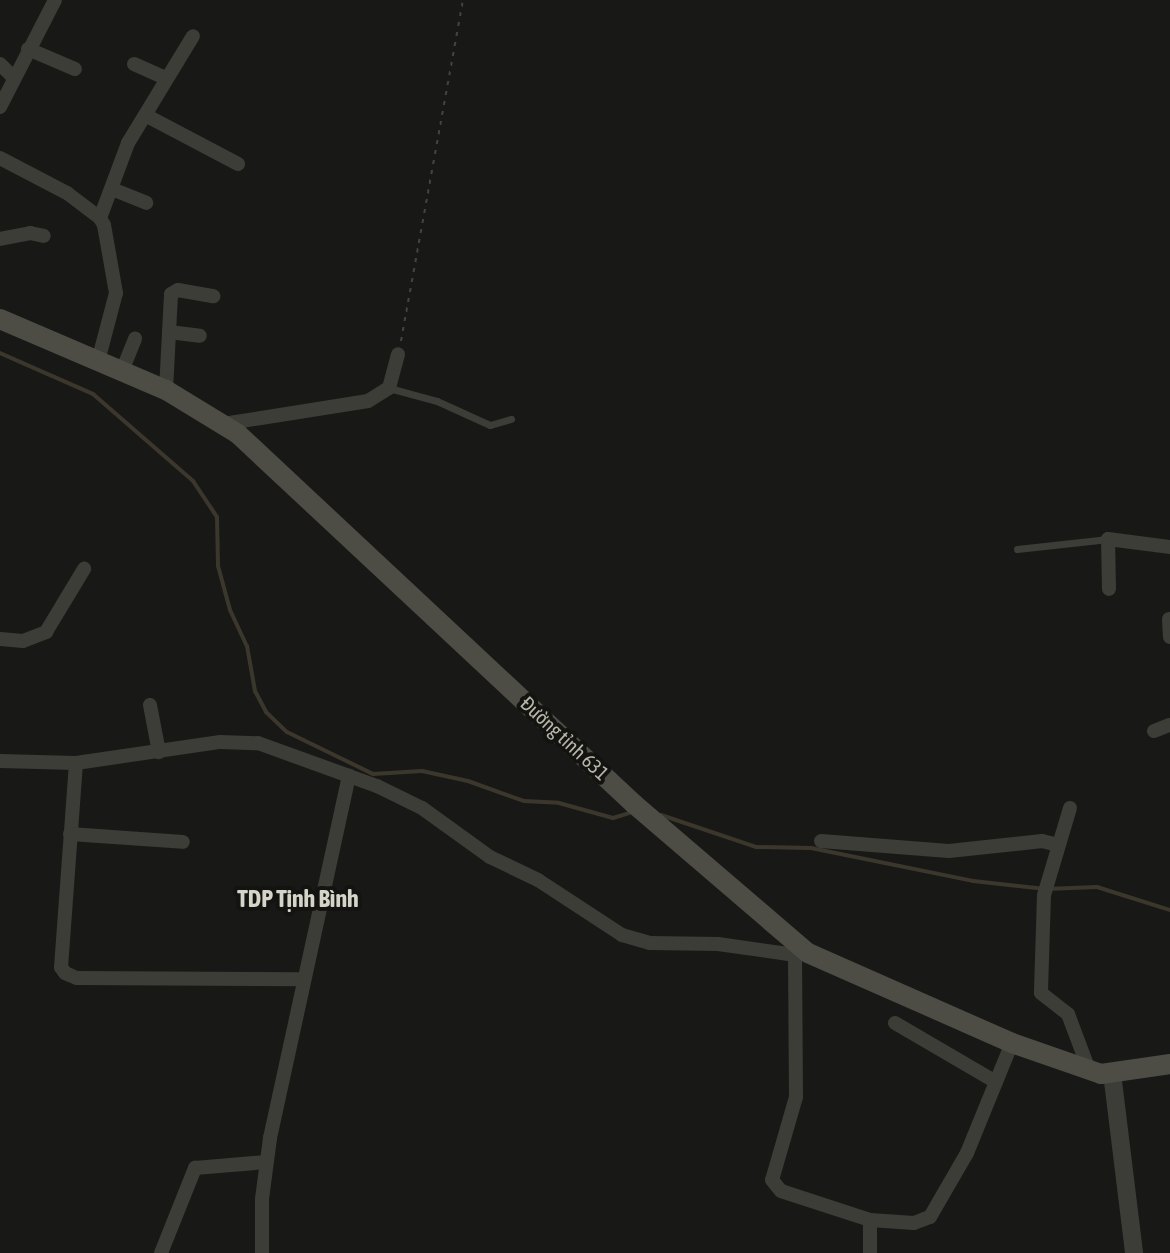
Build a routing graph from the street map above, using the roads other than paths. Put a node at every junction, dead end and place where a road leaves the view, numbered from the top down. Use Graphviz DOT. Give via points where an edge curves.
graph roads {
  1 [pos="55,0"];
  2 [pos="193,36"];
  3 [pos="28,49"];
  4 [pos="0,64"];
  5 [pos="134,64"];
  6 [pos="75,69"];
  7 [pos="14,78"];
  8 [pos="166,78"];
  9 [pos="0,107"];
  10 [pos="147,116"];
  11 [pos="0,158"];
  12 [pos="238,164"];
  13 [pos="112,189"];
  14 [pos="146,203"];
  15 [pos="100,218"];
  16 [pos="44,236"];
  17 [pos="0,239"];
  18 [pos="213,296"];
  19 [pos="0,319"];
  20 [pos="169,332"];
  21 [pos="200,336"];
  22 [pos="135,339"];
  23 [pos="398,354"];
  24 [pos="98,361"];
  25 [pos="122,371"];
  26 [pos="389,388"];
  27 [pos="166,390"];
  28 [pos="511,419"];
  29 [pos="231,429"];
  30 [pos="1108,539"];
  31 [pos="1170,547"];
  32 [pos="1017,549"];
  33 [pos="84,569"];
  34 [pos="1109,589"];
  35 [pos="1169,619"];
  36 [pos="1170,637"];
  37 [pos="0,639"];
  38 [pos="150,705"];
  39 [pos="1170,725"];
  40 [pos="1154,731"];
  41 [pos="157,743"];
  42 [pos="0,761"];
  43 [pos="76,763"];
  44 [pos="349,775"];
  45 [pos="1070,808"];
  46 [pos="70,834"];
  47 [pos="821,841"];
  48 [pos="183,842"];
  49 [pos="1058,845"];
  50 [pos="798,963"];
  51 [pos="304,979"];
  52 [pos="895,1023"];
  53 [pos="1012,1043"];
  54 [pos="1170,1064"];
  55 [pos="1089,1070"];
  56 [pos="1112,1073"];
  57 [pos="996,1082"];
  58 [pos="266,1162"];
  59 [pos="870,1220"];
  60 [pos="161,1253"];
  61 [pos="262,1253"];
  62 [pos="870,1253"];
  63 [pos="1134,1253"];
  1 -- 3 [label="street"];
  2 -- 8 [label="street"];
  3 -- 6 [label="street"];
  3 -- 7 [label="street"];
  4 -- 7 [label="street"];
  5 -- 8 [label="street"];
  7 -- 9 [label="street"];
  8 -- 10 [label="street"];
  10 -- 12 [label="street"];
  10 -- 13 [label="street" via="124,152"];
  11 -- 15 [label="street" via="44,178"];
  13 -- 14 [label="street"];
  13 -- 15 [label="street"];
  15 -- 24 [label="street" via="116,293"];
  16 -- 17 [label="street"];
  18 -- 20 [label="street" via="172,291"];
  19 -- 24 [label="main road, Đường tỉnh 631"];
  20 -- 21 [label="street"];
  20 -- 27 [label="street"];
  22 -- 25 [label="street"];
  23 -- 26 [label="street"];
  24 -- 25 [label="main road, Đường tỉnh 631"];
  25 -- 27 [label="main road, Đường tỉnh 631"];
  26 -- 28 [label="lane" via="437,401 490,425"];
  26 -- 29 [label="street" via="358,403"];
  27 -- 29 [label="main road, Đường tỉnh 631"];
  29 -- 50 [label="main road, Đường tỉnh 631" via="677,839"];
  30 -- 31 [label="street"];
  30 -- 32 [label="lane"];
  30 -- 34 [label="street"];
  33 -- 37 [label="street" via="46,632 32,640"];
  35 -- 36 [label="street"];
  38 -- 41 [label="street"];
  39 -- 40 [label="street"];
  41 -- 43 [label="street"];
  41 -- 44 [label="street" via="258,743"];
  42 -- 43 [label="street"];
  43 -- 46 [label="street"];
  44 -- 50 [label="street" via="422,808 490,857 538,880 622,935 650,943 727,944"];
  44 -- 51 [label="street"];
  45 -- 49 [label="street"];
  46 -- 48 [label="street"];
  46 -- 51 [label="street" via="61,967 65,973 77,978"];
  47 -- 49 [label="street" via="949,851 1042,841"];
  49 -- 55 [label="street" via="1044,895 1041,993 1068,1014"];
  50 -- 53 [label="main road, Đường tỉnh 631"];
  50 -- 59 [label="street" via="796,1097 772,1183 781,1191"];
  51 -- 58 [label="street"];
  52 -- 57 [label="street"];
  53 -- 55 [label="main road, Đường tỉnh 631"];
  53 -- 57 [label="street"];
  54 -- 56 [label="main road, Đường tỉnh 631"];
  55 -- 56 [label="main road, Đường tỉnh 631"];
  56 -- 63 [label="street"];
  57 -- 59 [label="street" via="967,1153 930,1217 914,1223"];
  58 -- 60 [label="street" via="195,1168"];
  58 -- 61 [label="street"];
  59 -- 62 [label="street"];
}
